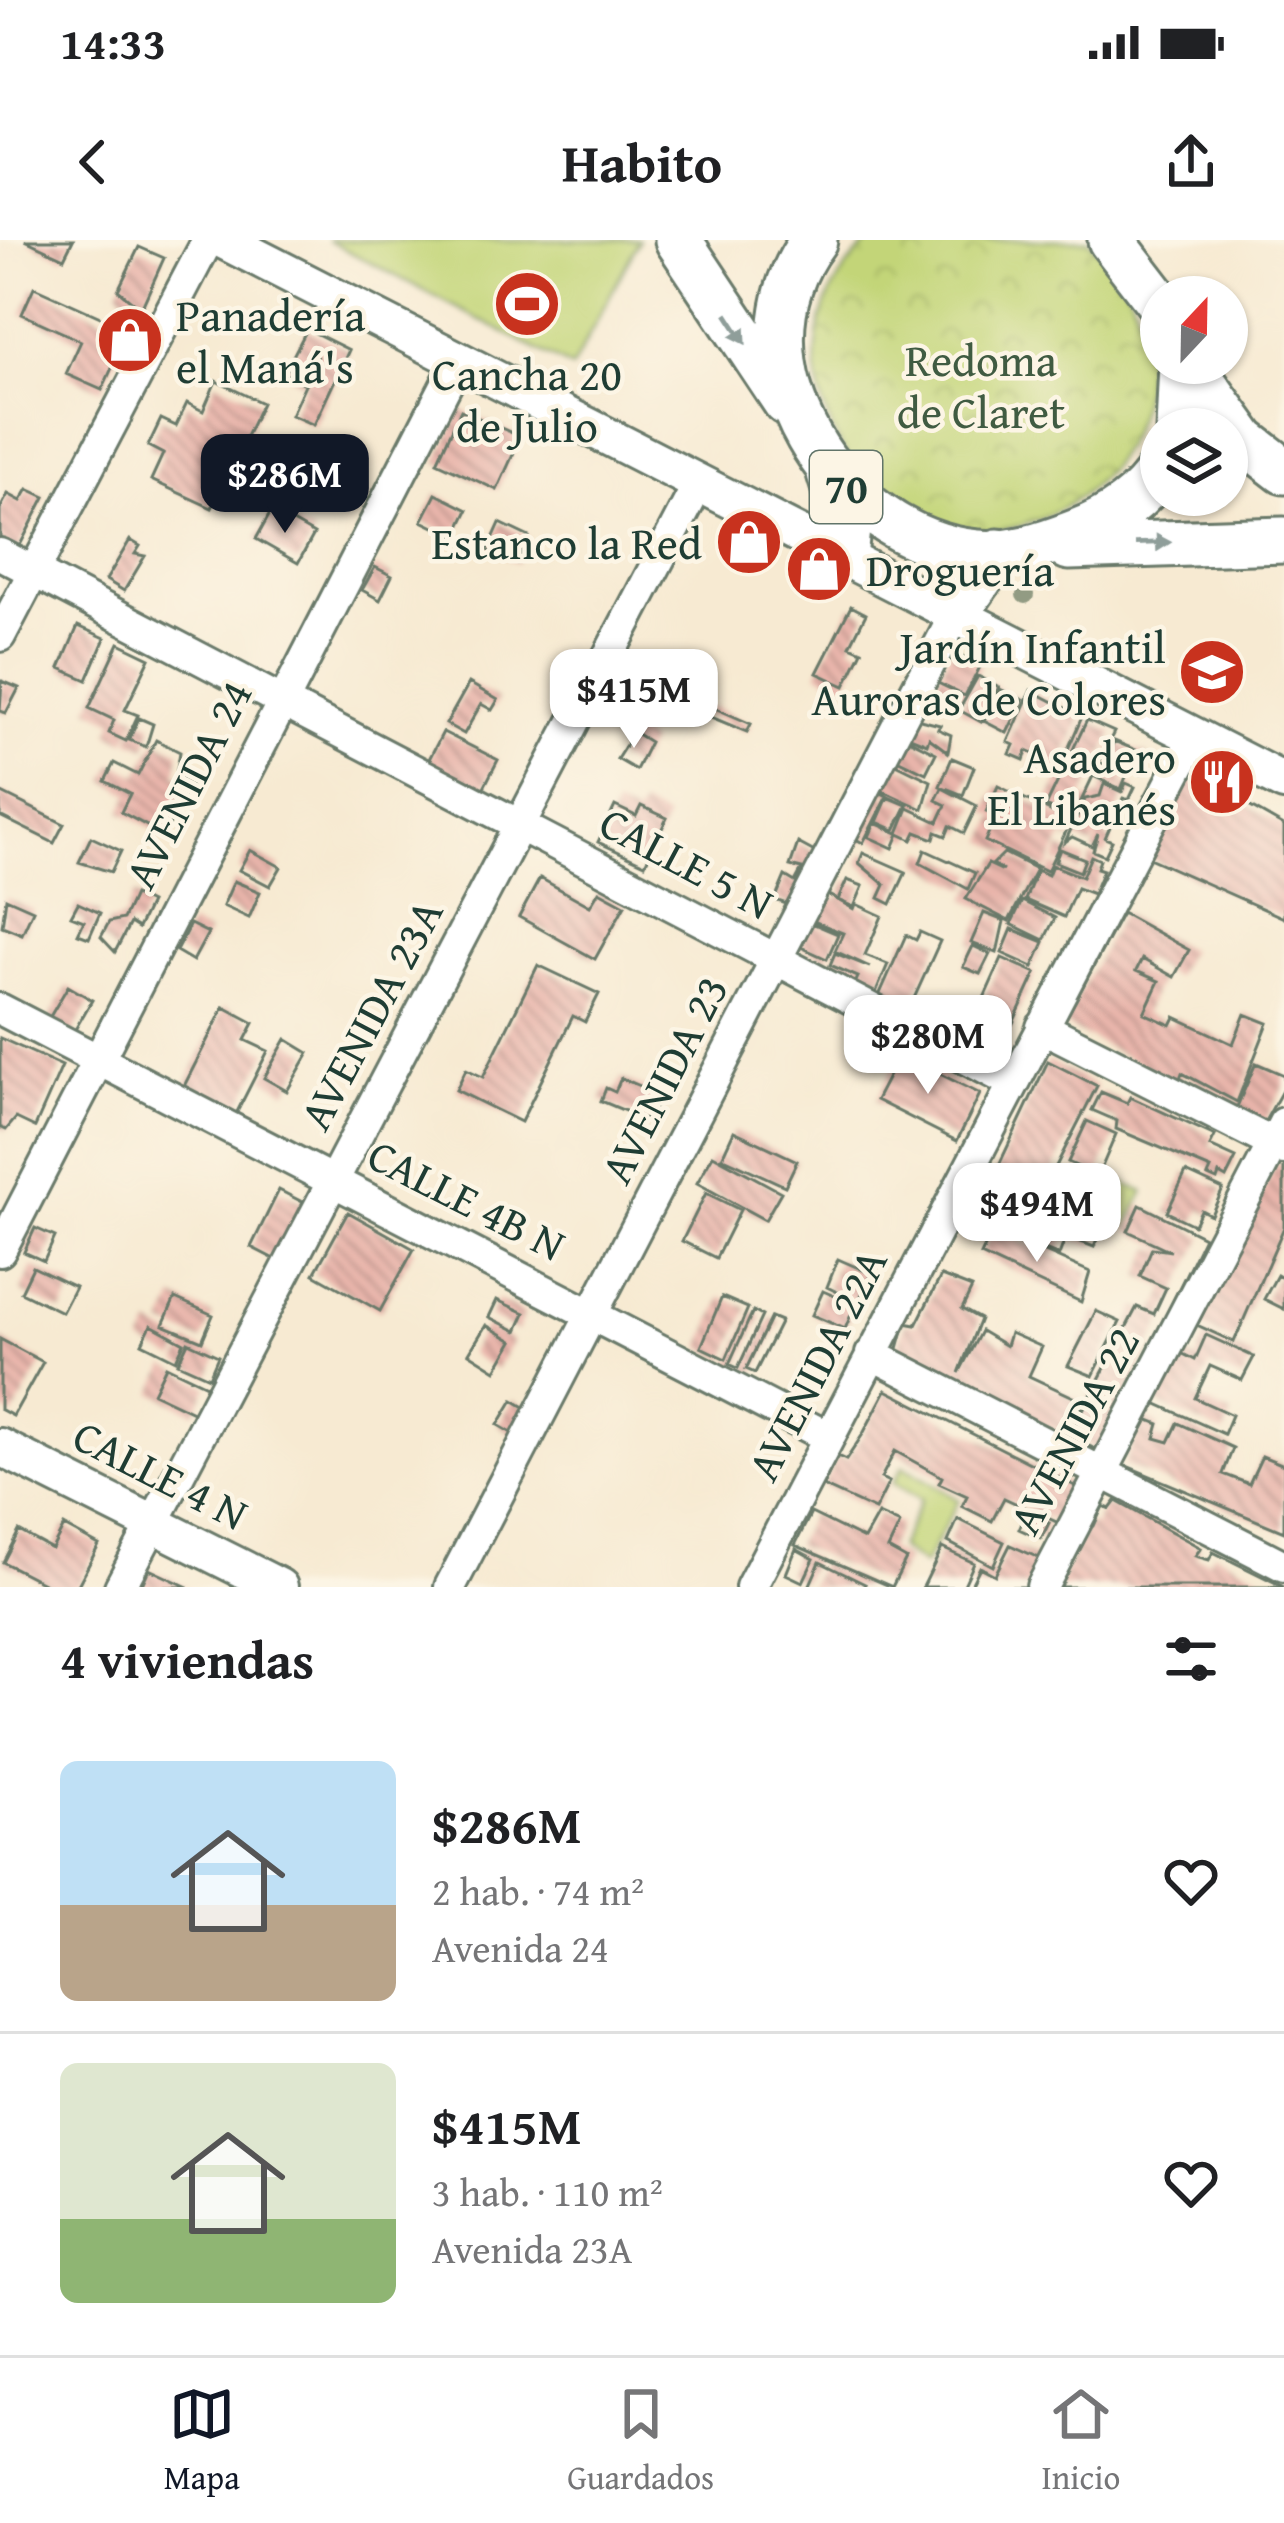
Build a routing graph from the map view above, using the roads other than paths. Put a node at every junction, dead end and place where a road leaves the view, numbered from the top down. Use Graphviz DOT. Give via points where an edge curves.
graph roads {
  1 [pos="208,240"];
  2 [pos="223,240"];
  3 [pos="678,240"];
  4 [pos="814,240"];
  5 [pos="1111,240"];
  6 [pos="1140,240"];
  7 [pos="1151,276"];
  8 [pos="1140,277"];
  9 [pos="459,360"];
  10 [pos="1201,384"];
  11 [pos="796,418"];
  12 [pos="830,470"];
  13 [pos="1284,471"];
  14 [pos="699,483"];
  15 [pos="1140,492"];
  16 [pos="1284,540"];
  17 [pos="1017,550"];
  18 [pos="0,554"];
  19 [pos="844,557"];
  20 [pos="34,572"];
  21 [pos="956,613"];
  22 [pos="0,636"];
  23 [pos="283,702"];
  24 [pos="1195,736"];
  25 [pos="1284,782"];
  26 [pos="520,825"];
  27 [pos="776,959"];
  28 [pos="0,1009"];
  29 [pos="1042,1027"];
  30 [pos="98,1060"];
  31 [pos="1013,1083"];
  32 [pos="1280,1139"];
  33 [pos="333,1181"];
  34 [pos="0,1251"];
  35 [pos="592,1315"];
  36 [pos="872,1354"];
  37 [pos="828,1437"];
  38 [pos="0,1447"];
  39 [pos="1102,1473"];
  40 [pos="154,1524"];
  41 [pos="1284,1566"];
  42 [pos="120,1587"];
  43 [pos="279,1587"];
  44 [pos="450,1587"];
  45 [pos="751,1587"];
  46 [pos="1042,1587"];
  1 -- 20 [label="street"];
  2 -- 9 [label="street"];
  3 -- 11 [label="main road, 70, one-way"];
  4 -- 11 [label="main road, 70" via="788,287 781,326"];
  5 -- 8 [label="main road"];
  6 -- 7 [label="street"];
  9 -- 14 [label="street"];
  9 -- 23 [label="street, AVENIDA 24"];
  10 -- 13 [label="main road" via="1245,441"];
  11 -- 12 [label="main road, 70"];
  12 -- 17 [label="main road, 70" via="917,535 950,548"];
  12 -- 19 [label="main road" via="847,528"];
  14 -- 19 [label="street"];
  14 -- 26 [label="street, AVENIDA 23A"];
  15 -- 17 [label="main road" via="1127,507"];
  17 -- 16 [label="main road, 70, one-way"];
  17 -- 21 [label="main road"];
  18 -- 20 [label="street, CALLE 5 N"];
  19 -- 21 [label="street"];
  20 -- 22 [label="street"];
  20 -- 23 [label="street, CALLE 5 N"];
  21 -- 24 [label="street"];
  21 -- 27 [label="street, AVENIDA 23"];
  23 -- 26 [label="street, CALLE 5 N"];
  23 -- 30 [label="street, AVENIDA 24"];
  24 -- 25 [label="street"];
  24 -- 29 [label="street, AVENIDA 22A"];
  26 -- 27 [label="street, CALLE 5 N"];
  26 -- 33 [label="street, AVENIDA 23A"];
  27 -- 31 [label="street, CALLE 5 N"];
  27 -- 35 [label="street, AVENIDA 23"];
  28 -- 30 [label="street, CALLE 4B N"];
  29 -- 31 [label="street, AVENIDA 22A"];
  29 -- 32 [label="street"];
  30 -- 33 [label="street, CALLE 4B N"];
  30 -- 34 [label="street, AVENIDA 24"];
  31 -- 36 [label="street, AVENIDA 22A"];
  32 -- 39 [label="street, AVENIDA 22"];
  33 -- 35 [label="street, CALLE 4B N"];
  33 -- 40 [label="street, AVENIDA 23A"];
  35 -- 37 [label="street, CALLE 4B N"];
  35 -- 44 [label="street, AVENIDA 23"];
  36 -- 37 [label="street, AVENIDA 22A"];
  36 -- 39 [label="street"];
  37 -- 45 [label="street, AVENIDA 22A"];
  38 -- 40 [label="street, CALLE 4 N"];
  39 -- 41 [label="street"];
  39 -- 46 [label="street, AVENIDA 22"];
  40 -- 42 [label="street, AVENIDA 23A"];
  40 -- 43 [label="street, CALLE 4 N"];
}
